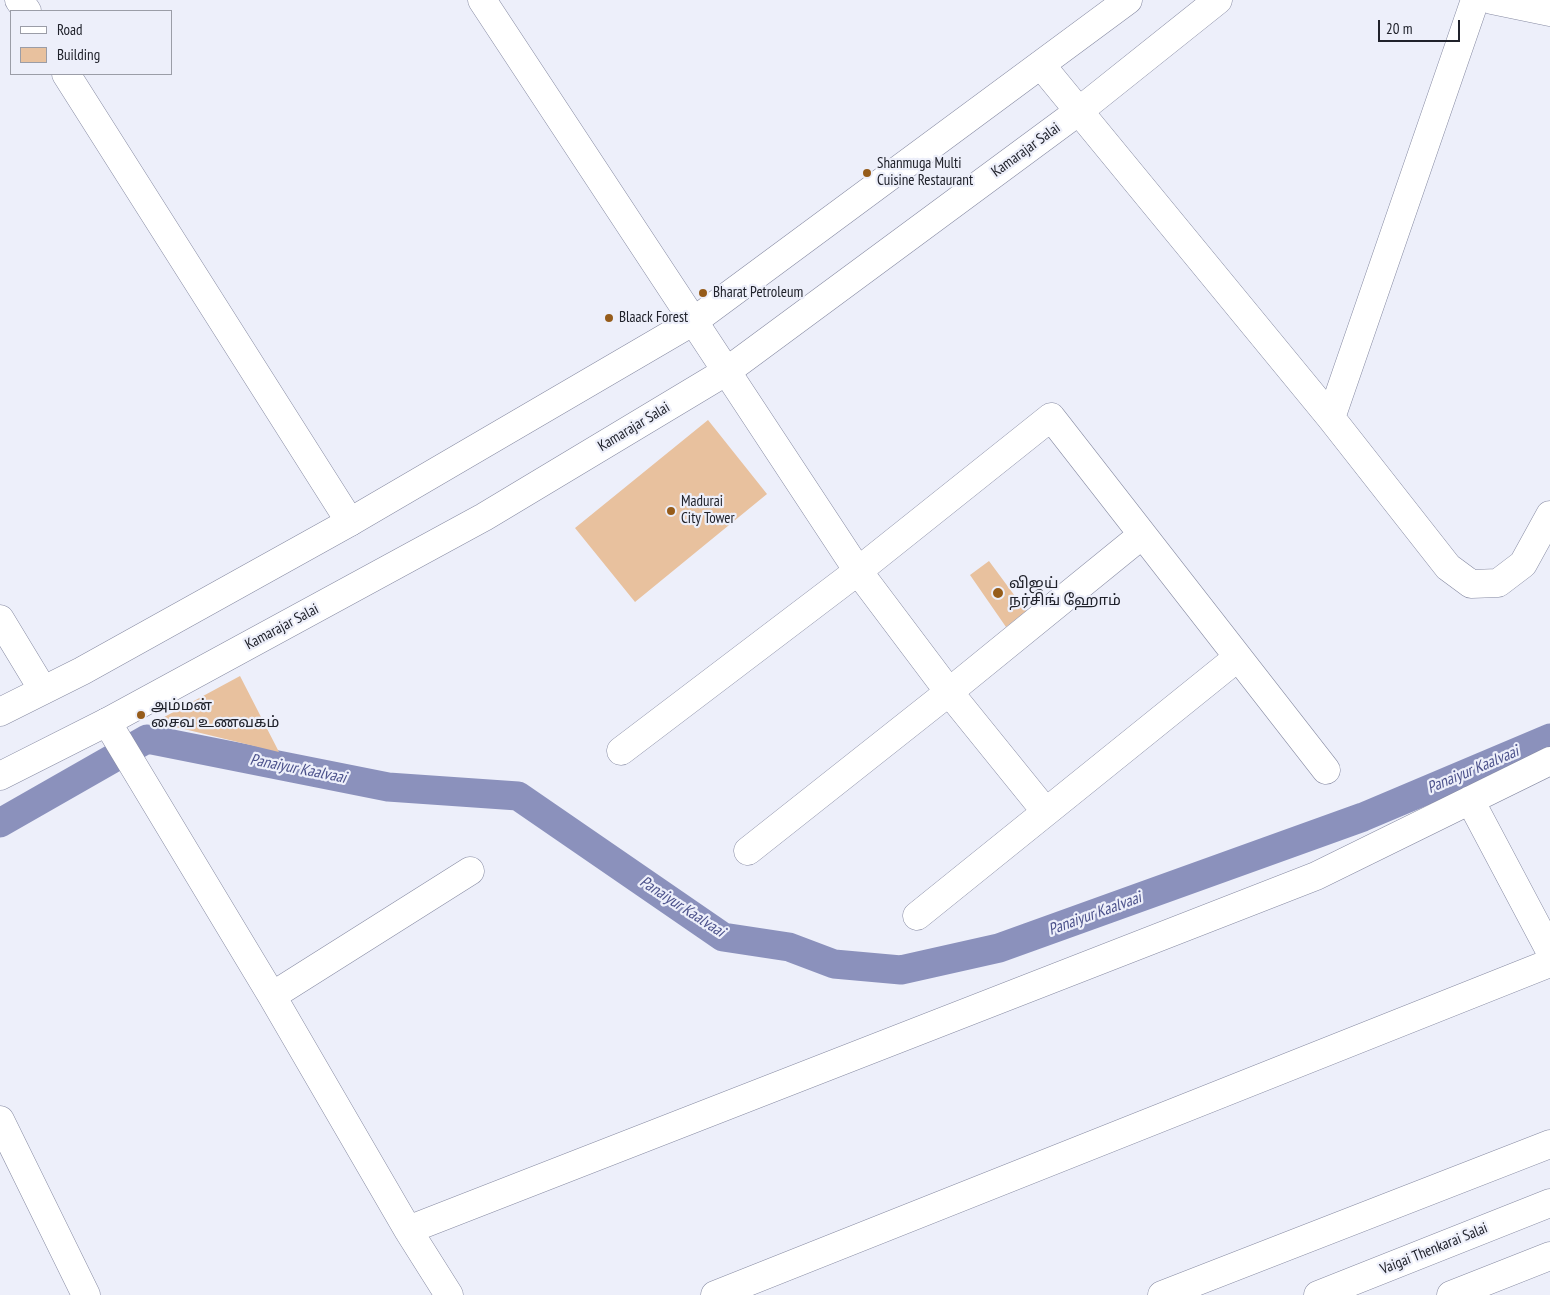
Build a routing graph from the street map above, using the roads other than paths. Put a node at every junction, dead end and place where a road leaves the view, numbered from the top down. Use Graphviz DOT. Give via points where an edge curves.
graph roads {
  1 [pos="482,0"];
  2 [pos="1128,0"];
  3 [pos="1218,0"];
  4 [pos="1475,0"];
  5 [pos="1492,0"];
  6 [pos="1550,12"];
  7 [pos="1041,65"];
  8 [pos="67,75"];
  9 [pos="1079,111"];
  10 [pos="694,321"];
  11 [pos="727,371"];
  12 [pos="1331,418"];
  13 [pos="1550,516"];
  14 [pos="350,522"];
  15 [pos="1142,535"];
  16 [pos="858,571"];
  17 [pos="0,619"];
  18 [pos="1237,658"];
  19 [pos="43,690"];
  20 [pos="949,692"];
  21 [pos="0,712"];
  22 [pos="112,730"];
  23 [pos="621,751"];
  24 [pos="1549,765"];
  25 [pos="1326,770"];
  26 [pos="0,776"];
  27 [pos="1470,800"];
  28 [pos="1046,812"];
  29 [pos="748,852"];
  30 [pos="470,871"];
  31 [pos="918,916"];
  32 [pos="1550,951"];
  33 [pos="1550,963"];
  34 [pos="272,996"];
  35 [pos="0,1120"];
  36 [pos="1550,1144"];
  37 [pos="1550,1203"];
  38 [pos="408,1230"];
  39 [pos="1550,1256"];
  40 [pos="86,1295"];
  41 [pos="449,1295"];
  42 [pos="715,1295"];
  43 [pos="1162,1295"];
  44 [pos="1318,1295"];
  45 [pos="1451,1295"];
  1 -- 10 [label="main road"];
  2 -- 7 [label="main road"];
  3 -- 9 [label="main road, Kamarajar Salai"];
  4 -- 12 [label="main road"];
  5 -- 6 [label="main road"];
  7 -- 9 [label="main road"];
  7 -- 10 [label="main road"];
  8 -- 14 [label="main road"];
  9 -- 11 [label="main road, Kamarajar Salai"];
  9 -- 12 [label="main road"];
  10 -- 11 [label="main road"];
  10 -- 14 [label="main road"];
  11 -- 16 [label="main road"];
  11 -- 22 [label="main road, Kamarajar Salai" via="484,517"];
  12 -- 13 [label="main road" via="1448,567 1471,584 1498,584 1523,564"];
  14 -- 19 [label="main road"];
  15 -- 16 [label="main road" via="1051,417"];
  15 -- 18 [label="main road"];
  15 -- 20 [label="main road"];
  16 -- 20 [label="main road"];
  16 -- 23 [label="main road"];
  17 -- 19 [label="main road"];
  18 -- 25 [label="main road"];
  18 -- 28 [label="main road"];
  19 -- 21 [label="main road"];
  20 -- 28 [label="main road"];
  20 -- 29 [label="main road"];
  22 -- 26 [label="main road, Kamarajar Salai"];
  22 -- 34 [label="main road"];
  24 -- 27 [label="main road"];
  27 -- 32 [label="main road"];
  27 -- 38 [label="main road" via="1316,876"];
  28 -- 31 [label="main road"];
  30 -- 34 [label="main road"];
  33 -- 42 [label="main road"];
  34 -- 38 [label="main road"];
  35 -- 40 [label="main road"];
  36 -- 43 [label="main road"];
  37 -- 44 [label="main road, Vaigai Thenkarai Salai"];
  38 -- 41 [label="main road"];
  39 -- 45 [label="main road"];
}
